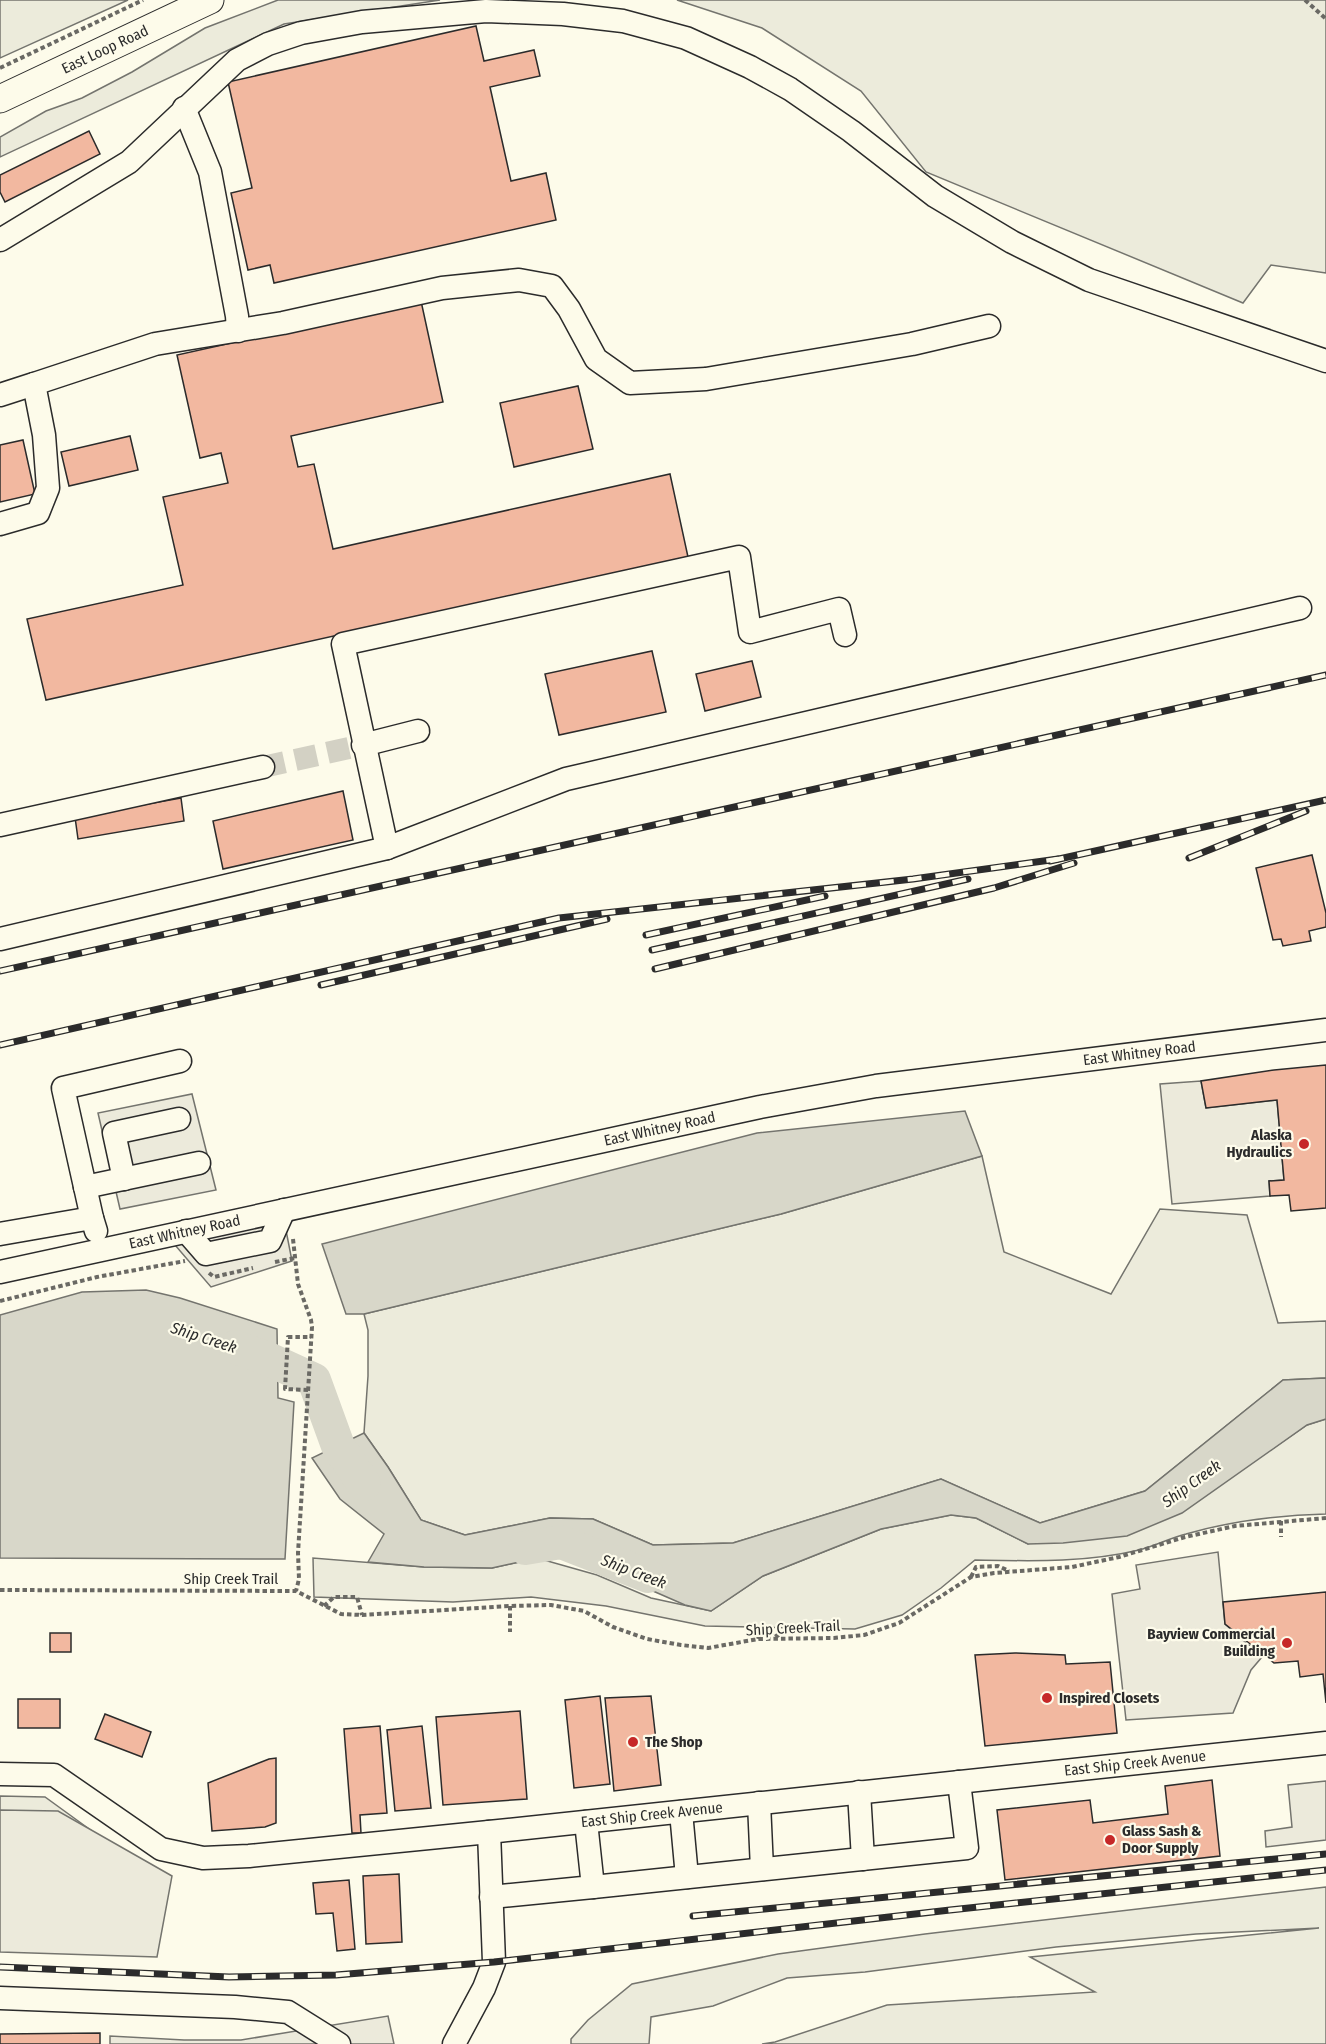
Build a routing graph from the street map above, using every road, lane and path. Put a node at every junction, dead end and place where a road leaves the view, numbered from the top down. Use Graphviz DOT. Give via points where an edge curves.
graph roads {
  1 [pos="143,0"];
  2 [pos="210,0"];
  3 [pos="1305,0"];
  4 [pos="1326,19"];
  5 [pos="0,68"];
  6 [pos="0,99"];
  7 [pos="184,108"];
  8 [pos="0,240"];
  9 [pos="989,326"];
  10 [pos="238,331"];
  11 [pos="1326,361"];
  12 [pos="34,384"];
  13 [pos="0,395"];
  14 [pos="0,524"];
  15 [pos="1300,608"];
  16 [pos="845,635"];
  17 [pos="418,731"];
  18 [pos="363,745"];
  19 [pos="263,767"];
  20 [pos="0,825"];
  21 [pos="387,848"];
  22 [pos="0,939"];
  23 [pos="1326,1030"];
  24 [pos="180,1061"];
  25 [pos="179,1119"];
  26 [pos="199,1163"];
  27 [pos="124,1179"];
  28 [pos="85,1187"];
  29 [pos="287,1209"];
  30 [pos="92,1218"];
  31 [pos="0,1234"];
  32 [pos="102,1250"];
  33 [pos="295,1258"];
  34 [pos="192,1260"];
  35 [pos="265,1265"];
  36 [pos="255,1267"];
  37 [pos="206,1271"];
  38 [pos="0,1272"];
  39 [pos="0,1301"];
  40 [pos="311,1337"];
  41 [pos="308,1390"];
  42 [pos="1326,1518"];
  43 [pos="1281,1521"];
  44 [pos="1281,1537"];
  45 [pos="1010,1571"];
  46 [pos="972,1577"];
  47 [pos="0,1590"];
  48 [pos="296,1591"];
  49 [pos="324,1606"];
  50 [pos="510,1606"];
  51 [pos="362,1615"];
  52 [pos="510,1632"];
  53 [pos="758,1639"];
  54 [pos="780,1640"];
  55 [pos="1326,1743"];
  56 [pos="0,1774"];
  57 [pos="959,1782"];
  58 [pos="859,1792"];
  59 [pos="759,1803"];
  60 [pos="681,1812"];
  61 [pos="586,1822"];
  62 [pos="489,1832"];
  63 [pos="863,1859"];
  64 [pos="762,1869"];
  65 [pos="687,1877"];
  66 [pos="593,1887"];
  67 [pos="491,1897"];
  68 [pos="0,1998"];
  69 [pos="339,2044"];
  70 [pos="454,2044"];
  1 -- 5 [label="path"];
  2 -- 6 [label="main road, East Loop Road"];
  3 -- 4 [label="path"];
  7 -- 8 [label="street" via="129,162"];
  7 -- 10 [label="street" via="210,172"];
  7 -- 11 [label="street" via="237,60 302,33 362,22 486,11 623,21 686,38 790,89 935,196 1012,242 1089,280"];
  9 -- 10 [label="street" via="912,344 706,379 630,382 596,359 552,286 519,280 442,288"];
  10 -- 12 [label="street" via="155,344"];
  12 -- 13 [label="street"];
  12 -- 14 [label="street" via="44,435 48,488 38,513"];
  15 -- 21 [label="street" via="566,779"];
  16 -- 18 [label="street" via="839,609 750,632 739,557 343,644"];
  17 -- 18 [label="street"];
  18 -- 21 [label="street"];
  19 -- 20 [label="street"];
  21 -- 22 [label="street"];
  23 -- 29 [label="street, East Whitney Road" via="876,1086 749,1109"];
  24 -- 28 [label="street" via="63,1088"];
  25 -- 27 [label="street" via="114,1133"];
  26 -- 27 [label="street"];
  27 -- 28 [label="street"];
  28 -- 30 [label="street"];
  29 -- 32 [label="street, East Whitney Road"];
  29 -- 33 [label="path"];
  30 -- 31 [label="street"];
  30 -- 32 [label="street"];
  32 -- 38 [label="street, East Whitney Road"];
  33 -- 35 [label="path"];
  33 -- 40 [label="path" via="298,1284 311,1320"];
  34 -- 39 [label="path" via="97,1277"];
  36 -- 37 [label="path" via="214,1277"];
  40 -- 41 [label="path"];
  40 -- 41 [label="path" via="288,1337 285,1379 285,1389"];
  41 -- 48 [label="path"];
  42 -- 43 [label="path, Ship Creek Trail"];
  43 -- 44 [label="path"];
  43 -- 45 [label="path, Ship Creek Trail" via="1195,1534 1072,1567"];
  45 -- 46 [label="path, Ship Creek Trail"];
  45 -- 46 [label="path" via="998,1566 976,1567"];
  46 -- 54 [label="path, Ship Creek Trail" via="899,1623 864,1635"];
  47 -- 48 [label="path, Ship Creek Trail"];
  48 -- 49 [label="path, Ship Creek Trail"];
  49 -- 51 [label="path, Ship Creek Trail" via="341,1614"];
  49 -- 51 [label="path" via="334,1597 357,1597"];
  50 -- 51 [label="path, Ship Creek Trail"];
  50 -- 52 [label="path"];
  50 -- 53 [label="path, Ship Creek Trail" via="551,1605 584,1611 647,1639 681,1645 708,1648"];
  53 -- 54 [label="path, Ship Creek Trail"];
  53 -- 54 [label="path" via="760,1633 769,1632"];
  55 -- 57 [label="street, East Ship Creek Avenue"];
  56 -- 62 [label="street, East Ship Creek Avenue" via="54,1775 161,1849 203,1858"];
  57 -- 58 [label="street, East Ship Creek Avenue"];
  57 -- 63 [label="street" via="967,1848"];
  58 -- 59 [label="street, East Ship Creek Avenue"];
  58 -- 63 [label="street"];
  59 -- 60 [label="street, East Ship Creek Avenue"];
  59 -- 64 [label="street"];
  60 -- 61 [label="street, East Ship Creek Avenue"];
  60 -- 65 [label="street"];
  61 -- 62 [label="street, East Ship Creek Avenue"];
  61 -- 66 [label="street"];
  62 -- 67 [label="street"];
  63 -- 64 [label="street"];
  64 -- 65 [label="street"];
  65 -- 66 [label="street"];
  66 -- 67 [label="street"];
  67 -- 70 [label="street" via="494,1962"];
  68 -- 69 [label="street" via="288,2012"];
}
